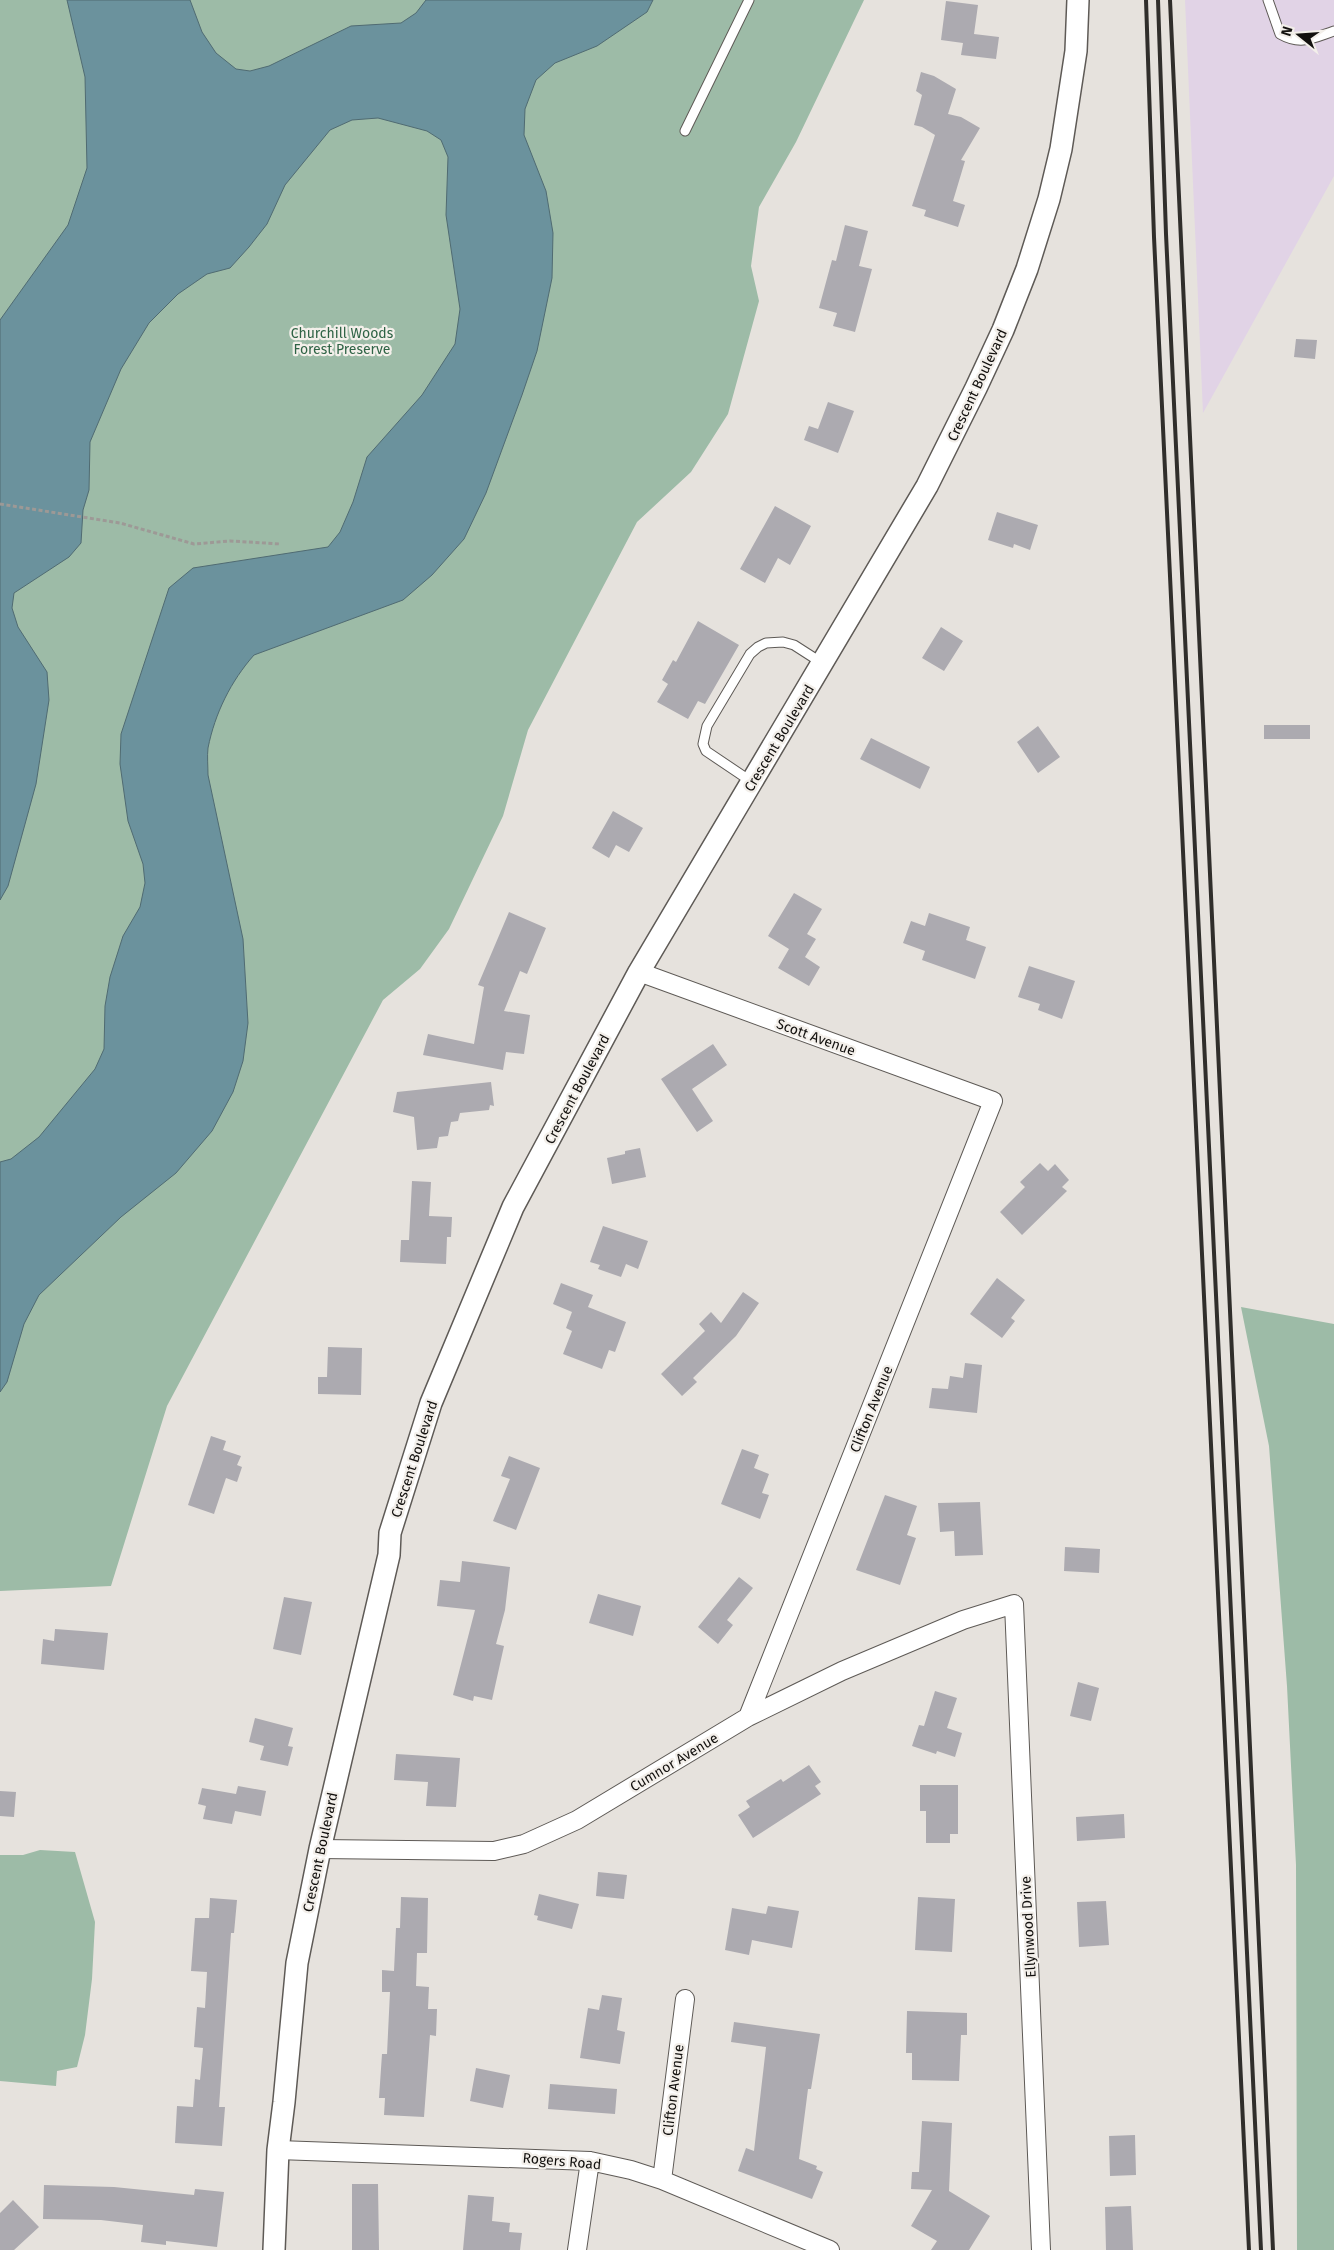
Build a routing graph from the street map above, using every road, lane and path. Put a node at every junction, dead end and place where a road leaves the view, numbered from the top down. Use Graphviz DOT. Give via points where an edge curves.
graph roads {
  1 [pos="749,0"];
  2 [pos="1078,0"];
  3 [pos="1268,0"];
  4 [pos="1334,31"];
  5 [pos="685,131"];
  6 [pos="0,504"];
  7 [pos="281,544"];
  8 [pos="823,664"];
  9 [pos="752,782"];
  10 [pos="639,972"];
  11 [pos="993,1101"];
  12 [pos="1014,1604"];
  13 [pos="748,1718"];
  14 [pos="320,1849"];
  15 [pos="685,2000"];
  16 [pos="278,2150"];
  17 [pos="590,2161"];
  18 [pos="662,2180"];
  19 [pos="274,2250"];
  20 [pos="577,2250"];
  21 [pos="830,2250"];
  22 [pos="1041,2250"];
  1 -- 5 [label="lane"];
  2 -- 8 [label="street, Crescent Boulevard" via="1076,51 1062,149 1020,286 950,443"];
  3 -- 4 [label="lane" via="1280,34 1288,38 1301,42"];
  6 -- 7 [label="path" via="120,523 194,544 230,540"];
  8 -- 9 [label="street, Crescent Boulevard"];
  8 -- 9 [label="lane" via="794,645 783,642 766,643 750,654 712,718 703,744 706,751"];
  9 -- 10 [label="street, Crescent Boulevard"];
  10 -- 11 [label="street, Scott Avenue"];
  10 -- 14 [label="street, Crescent Boulevard" via="513,1207 431,1403 390,1533 389,1555"];
  11 -- 13 [label="street, Clifton Avenue"];
  12 -- 13 [label="street, Cumnor Avenue" via="963,1620 886,1651"];
  12 -- 22 [label="street, Ellynwood Drive"];
  13 -- 14 [label="street, Cumnor Avenue" via="577,1820 517,1847 494,1852"];
  14 -- 16 [label="street, Crescent Boulevard" via="297,1963"];
  15 -- 18 [label="street, Clifton Avenue"];
  16 -- 17 [label="street, Rogers Road"];
  16 -- 19 [label="street, Crescent Boulevard"];
  17 -- 18 [label="street, Rogers Road"];
  17 -- 20 [label="street"];
  18 -- 21 [label="street, Rogers Road"];
}
